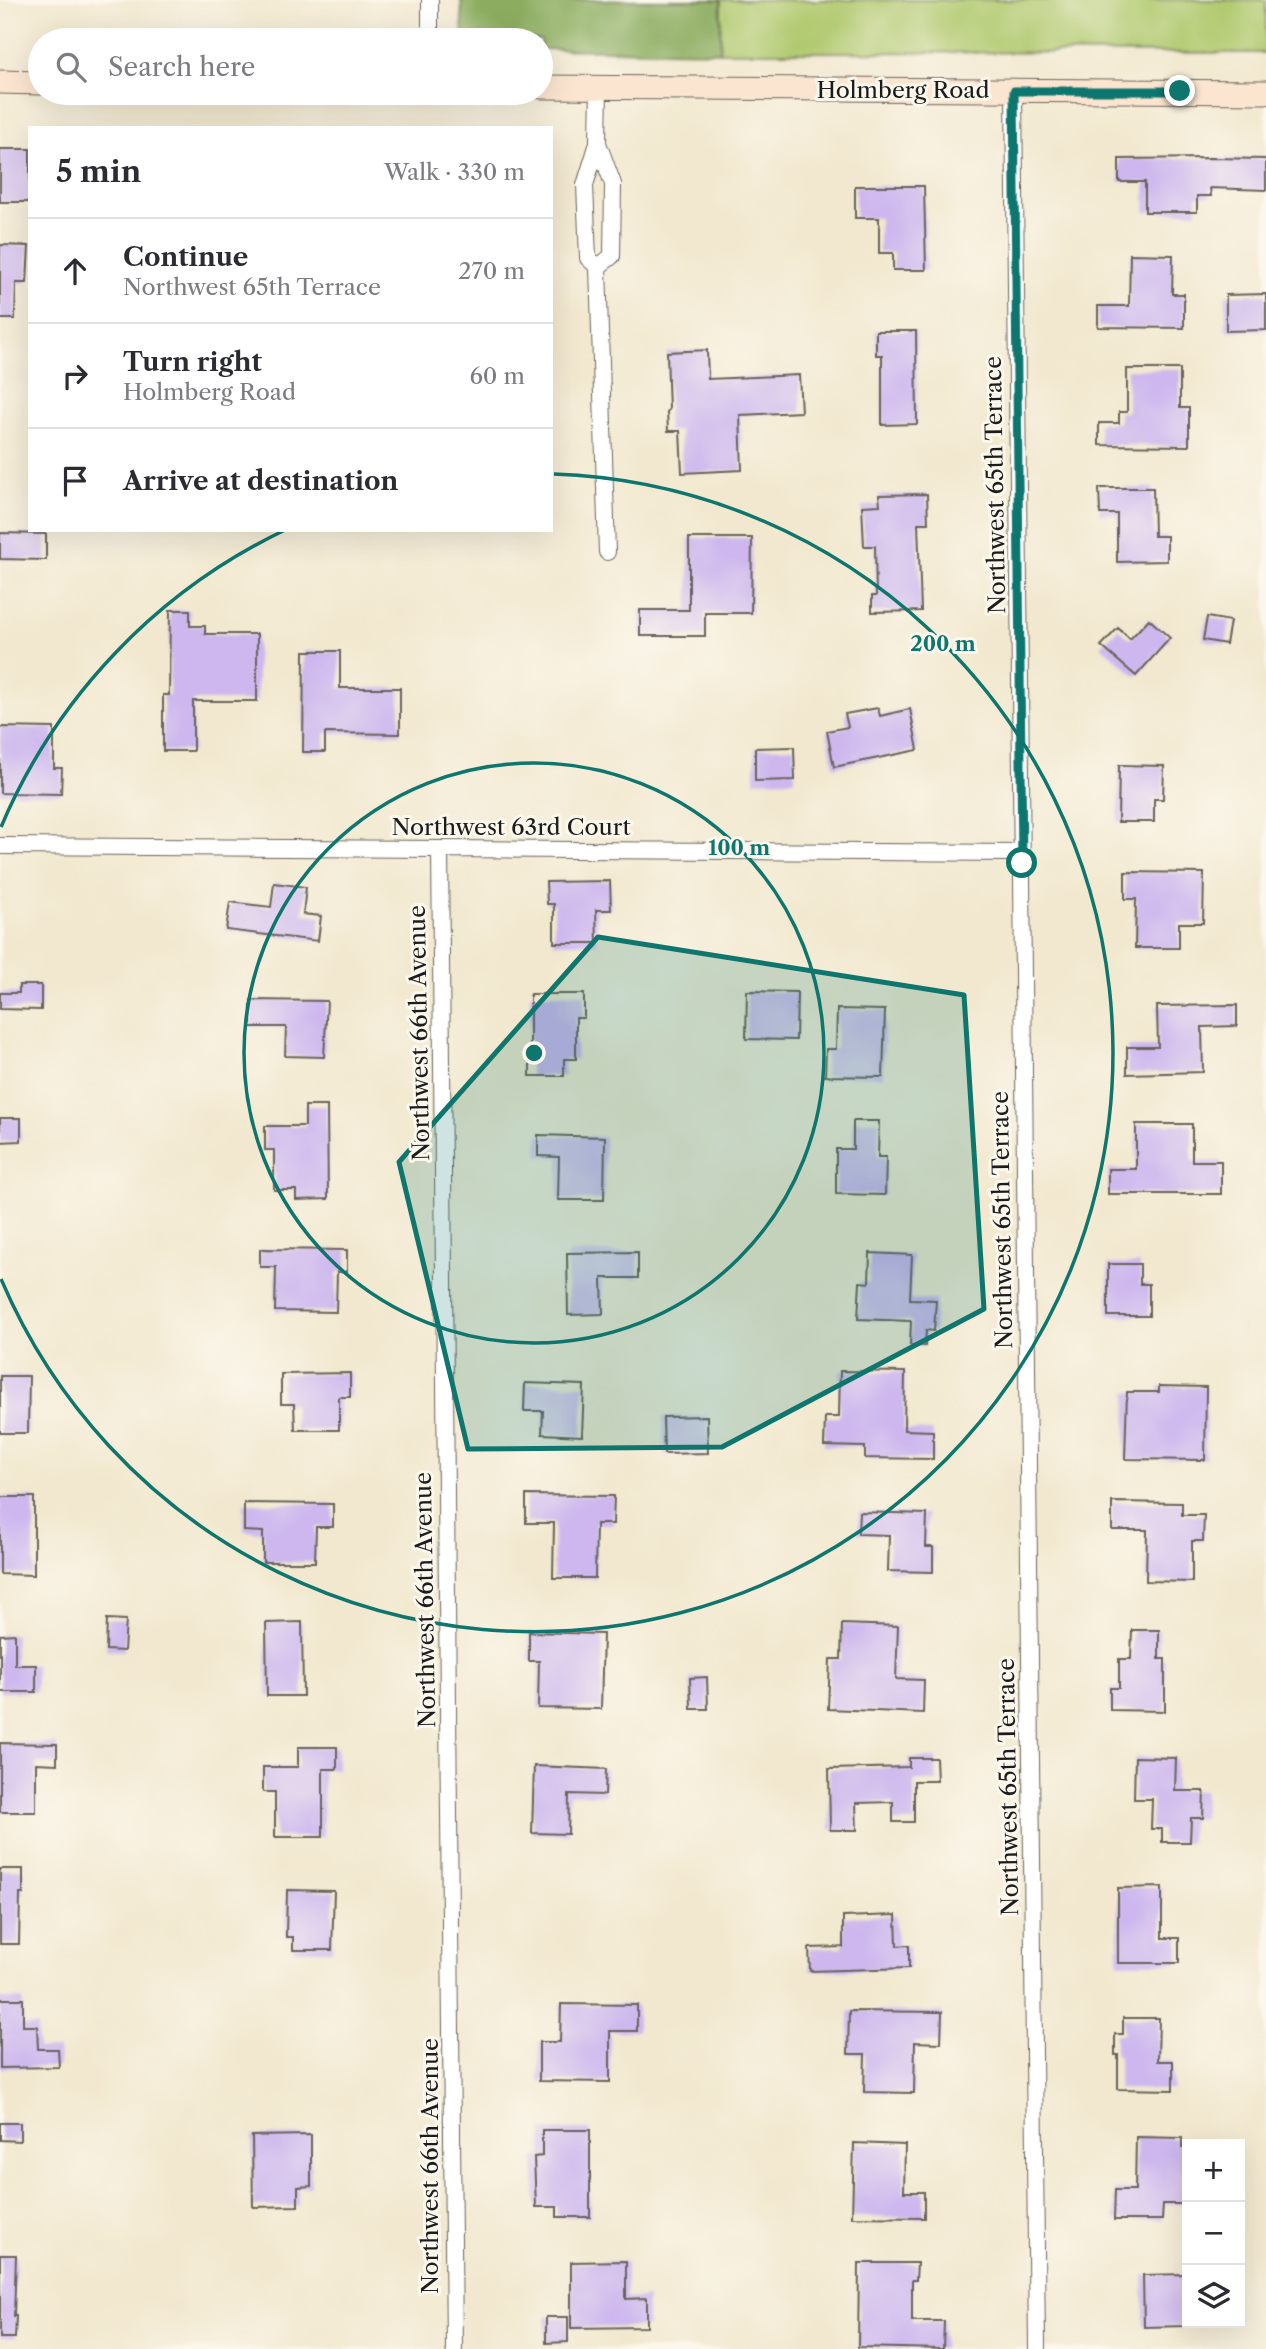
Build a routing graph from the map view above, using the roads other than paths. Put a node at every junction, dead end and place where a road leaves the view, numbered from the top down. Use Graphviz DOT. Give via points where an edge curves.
graph roads {
  1 [pos="430,0"];
  2 [pos="430,28"];
  3 [pos="0,82"];
  4 [pos="28,83"];
  5 [pos="553,87"];
  6 [pos="599,88"];
  7 [pos="1014,91"];
  8 [pos="1266,92"];
  9 [pos="598,143"];
  10 [pos="598,267"];
  11 [pos="607,552"];
  12 [pos="0,846"];
  13 [pos="440,850"];
  14 [pos="1021,853"];
  15 [pos="454,2349"];
  16 [pos="1037,2349"];
  1 -- 2 [label="street"];
  3 -- 4 [label="street"];
  5 -- 6 [label="street, Holmberg Road"];
  6 -- 7 [label="street, Holmberg Road"];
  6 -- 9 [label="street"];
  7 -- 8 [label="street, Holmberg Road"];
  7 -- 14 [label="street, Northwest 65th Terrace"];
  9 -- 10 [label="street" via="585,185 588,258"];
  9 -- 10 [label="street" via="613,184 612,256"];
  10 -- 11 [label="street"];
  12 -- 13 [label="street, Northwest 63rd Court"];
  13 -- 14 [label="street, Northwest 63rd Court"];
  13 -- 15 [label="street, Northwest 66th Avenue"];
  14 -- 16 [label="street, Northwest 65th Terrace"];
}
